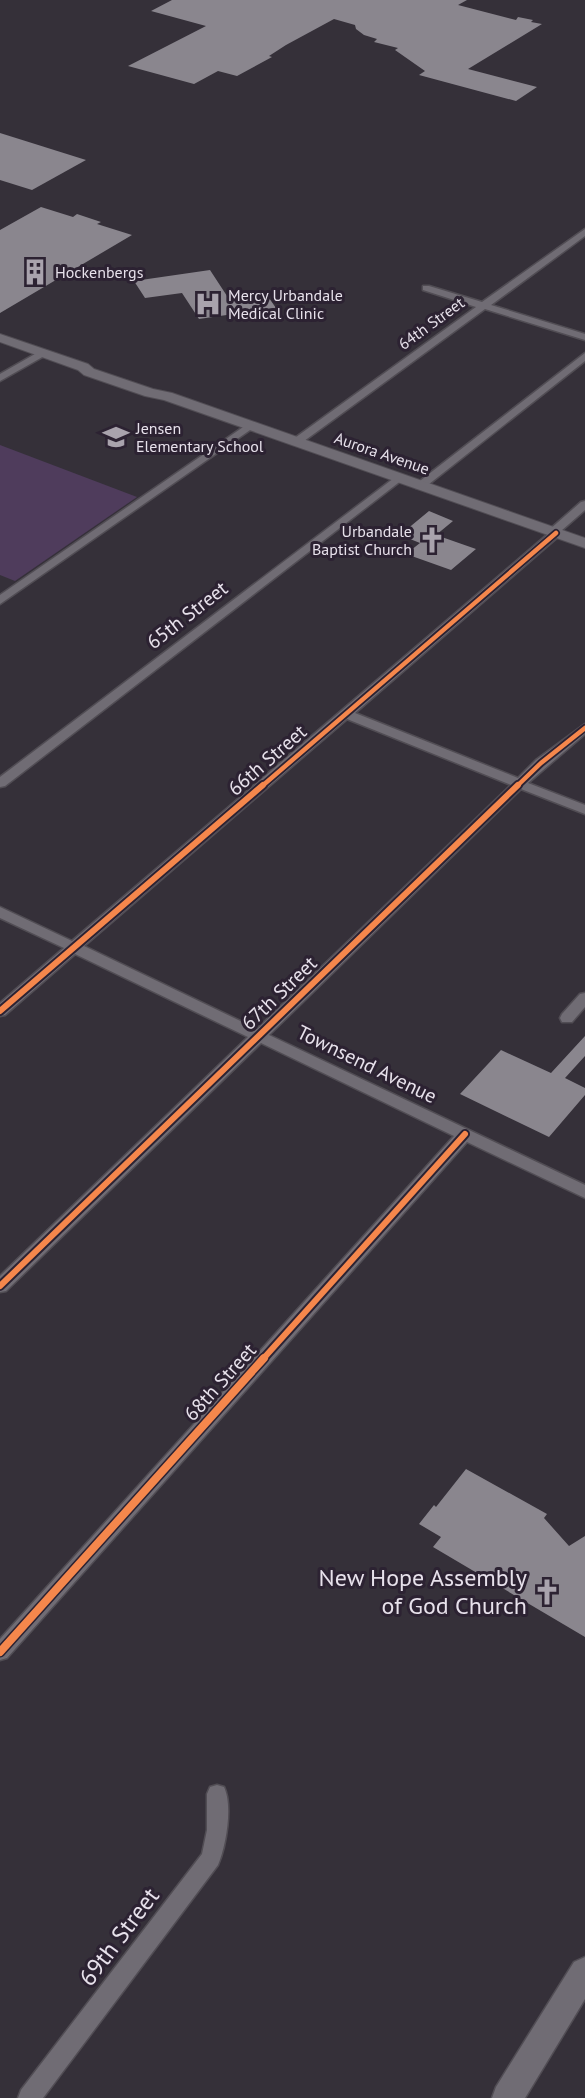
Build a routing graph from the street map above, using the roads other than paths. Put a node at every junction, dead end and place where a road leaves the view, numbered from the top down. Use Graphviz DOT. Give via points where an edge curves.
graph roads {
  1 [pos="585,232"];
  2 [pos="426,288"];
  3 [pos="483,306"];
  4 [pos="585,337"];
  5 [pos="0,338"];
  6 [pos="42,352"];
  7 [pos="585,356"];
  8 [pos="0,378"];
  9 [pos="249,426"];
  10 [pos="296,442"];
  11 [pos="398,478"];
  12 [pos="420,486"];
  13 [pos="585,504"];
  14 [pos="555,533"];
  15 [pos="585,543"];
  16 [pos="0,600"];
  17 [pos="346,714"];
  18 [pos="585,728"];
  19 [pos="0,783"];
  20 [pos="520,784"];
  21 [pos="585,810"];
  22 [pos="0,912"];
  23 [pos="74,947"];
  24 [pos="585,998"];
  25 [pos="0,1011"];
  26 [pos="567,1018"];
  27 [pos="259,1035"];
  28 [pos="465,1134"];
  29 [pos="585,1192"];
  30 [pos="0,1286"];
  31 [pos="0,1652"];
  32 [pos="217,1794"];
  33 [pos="585,1972"];
  34 [pos="28,2098"];
  35 [pos="507,2098"];
  1 -- 3 [label="street, 64th Street"];
  2 -- 3 [label="street"];
  3 -- 4 [label="street"];
  3 -- 10 [label="street, 64th Street"];
  5 -- 6 [label="street, Aurora Avenue"];
  6 -- 8 [label="street"];
  6 -- 9 [label="street, Aurora Avenue" via="89,372"];
  7 -- 12 [label="street"];
  9 -- 10 [label="street, Aurora Avenue"];
  9 -- 16 [label="street"];
  10 -- 11 [label="street, Aurora Avenue"];
  11 -- 12 [label="street, Aurora Avenue"];
  11 -- 19 [label="street, 65th Street"];
  12 -- 14 [label="street, Aurora Avenue"];
  13 -- 14 [label="street, 66th Street"];
  14 -- 15 [label="street, Aurora Avenue"];
  14 -- 17 [label="street, 66th Street"];
  17 -- 20 [label="street"];
  17 -- 23 [label="street, 66th Street"];
  18 -- 20 [label="street, 67th Street"];
  20 -- 21 [label="street"];
  20 -- 27 [label="street, 67th Street"];
  22 -- 23 [label="street, Townsend Avenue"];
  23 -- 25 [label="street, 66th Street"];
  23 -- 27 [label="street, Townsend Avenue"];
  24 -- 26 [label="street"];
  27 -- 28 [label="street, Townsend Avenue"];
  27 -- 30 [label="street, 67th Street"];
  28 -- 29 [label="street, Townsend Avenue"];
  28 -- 31 [label="street, 68th Street"];
  32 -- 34 [label="street, 69th Street" via="212,1857"];
  33 -- 35 [label="main road"];
}
